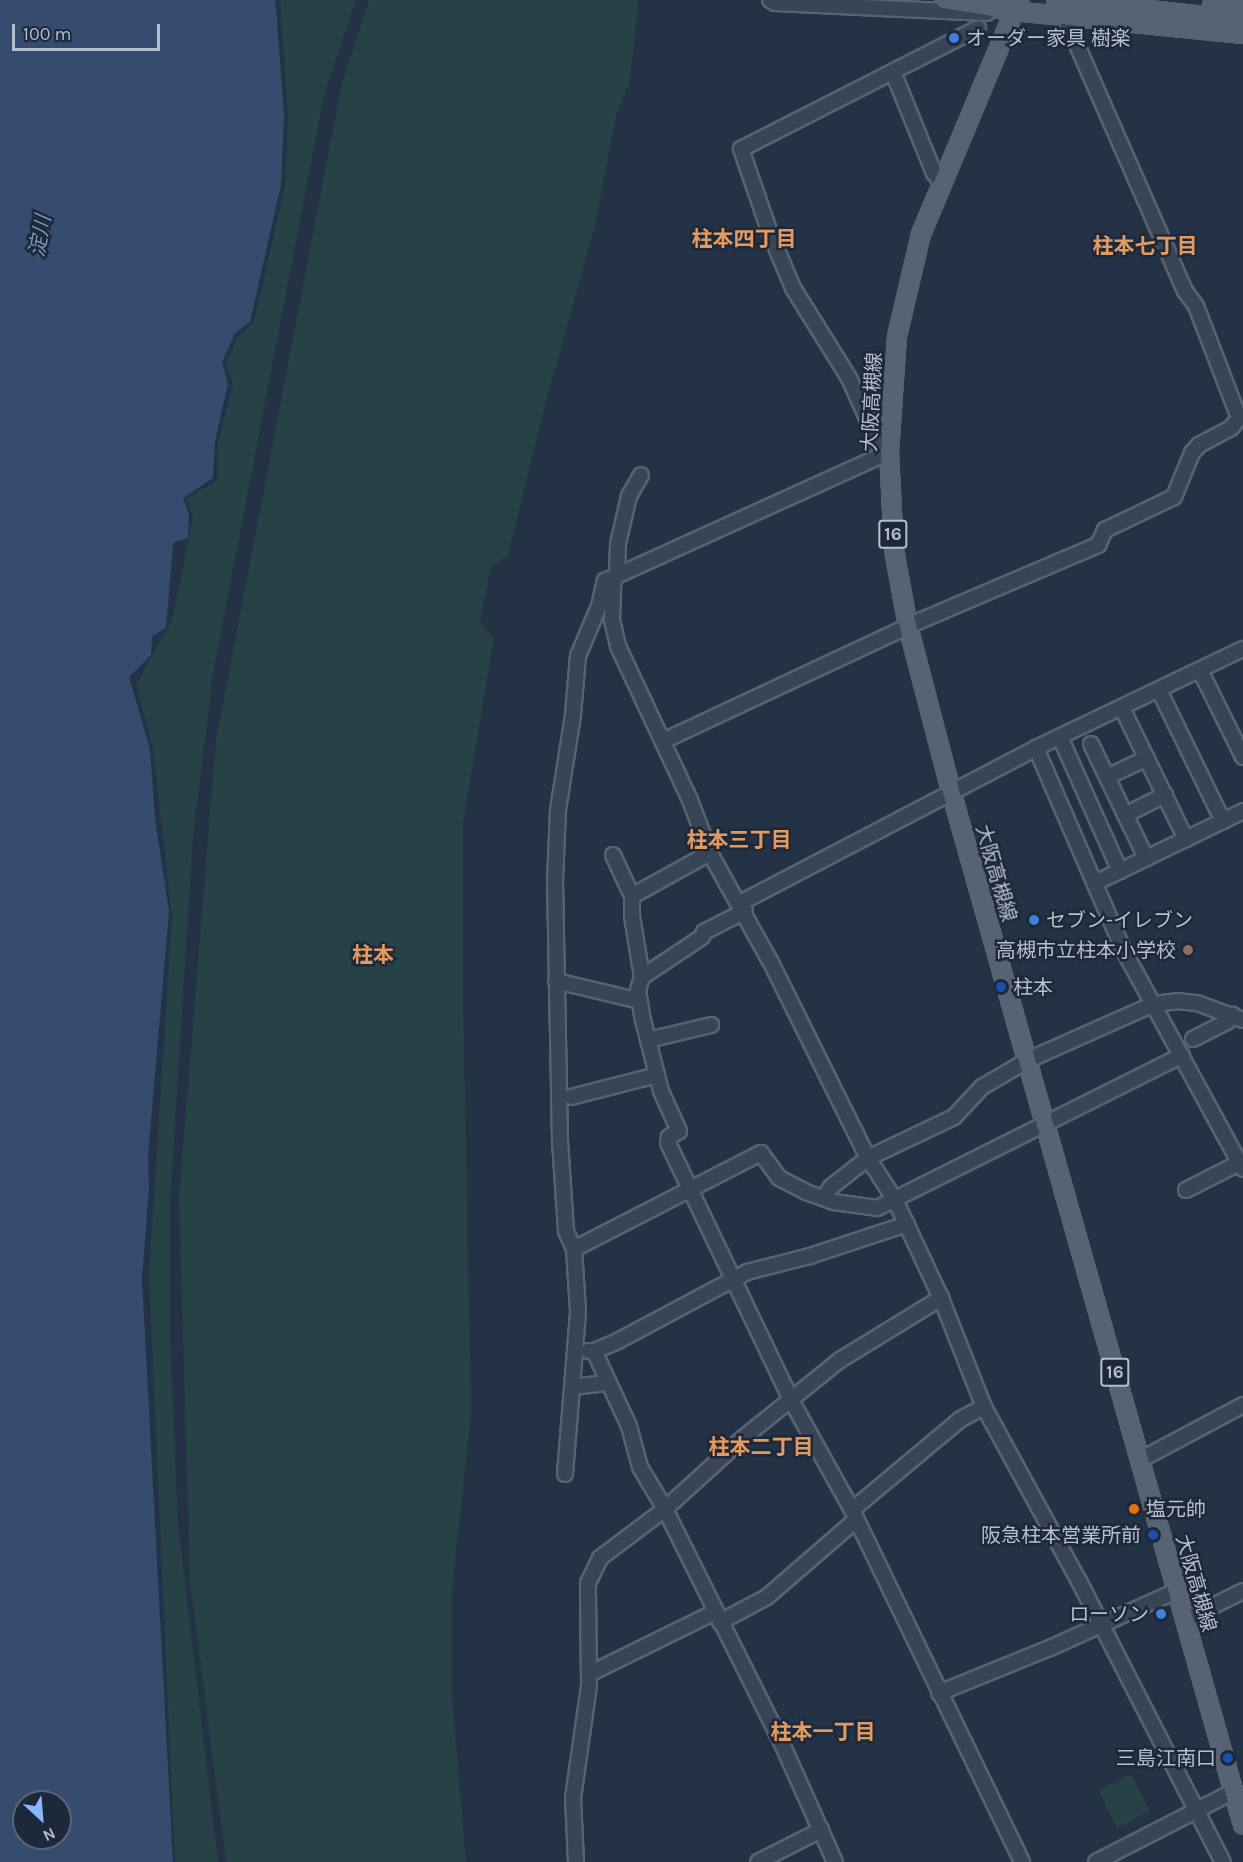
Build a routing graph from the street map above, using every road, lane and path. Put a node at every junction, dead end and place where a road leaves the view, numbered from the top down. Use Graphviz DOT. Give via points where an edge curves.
graph roads {
  1 [pos="770,0"];
  2 [pos="944,0"];
  3 [pos="1164,0"];
  4 [pos="1016,6"];
  5 [pos="1060,7"];
  6 [pos="1243,9"];
  7 [pos="1243,20"];
  8 [pos="978,28"];
  9 [pos="1243,34"];
  10 [pos="893,72"];
  11 [pos="942,183"];
  12 [pos="886,453"];
  13 [pos="641,475"];
  14 [pos="617,574"];
  15 [pos="908,626"];
  16 [pos="1242,652"];
  17 [pos="1200,670"];
  18 [pos="1160,690"];
  19 [pos="1122,708"];
  20 [pos="1060,737"];
  21 [pos="663,741"];
  22 [pos="1091,744"];
  23 [pos="1036,748"];
  24 [pos="1243,757"];
  25 [pos="1147,759"];
  26 [pos="1107,777"];
  27 [pos="951,791"];
  28 [pos="1165,795"];
  29 [pos="1243,811"];
  30 [pos="1125,815"];
  31 [pos="1223,821"];
  32 [pos="1186,839"];
  33 [pos="710,854"];
  34 [pos="614,855"];
  35 [pos="1146,858"];
  36 [pos="1120,871"];
  37 [pos="1095,883"];
  38 [pos="632,896"];
  39 [pos="742,907"];
  40 [pos="642,977"];
  41 [pos="556,981"];
  42 [pos="640,1002"];
  43 [pos="1154,1004"];
  44 [pos="1238,1018"];
  45 [pos="711,1024"];
  46 [pos="1193,1038"];
  47 [pos="648,1040"];
  48 [pos="1182,1055"];
  49 [pos="1028,1060"];
  50 [pos="657,1075"];
  51 [pos="571,1097"];
  52 [pos="1047,1124"];
  53 [pos="868,1158"];
  54 [pos="1241,1166"];
  55 [pos="690,1188"];
  56 [pos="1186,1190"];
  57 [pos="824,1197"];
  58 [pos="895,1200"];
  59 [pos="907,1224"];
  60 [pos="573,1249"];
  61 [pos="732,1278"];
  62 [pos="941,1298"];
  63 [pos="574,1351"];
  64 [pos="594,1351"];
  65 [pos="609,1383"];
  66 [pos="573,1387"];
  67 [pos="791,1400"];
  68 [pos="1243,1405"];
  69 [pos="984,1407"];
  70 [pos="1140,1460"];
  71 [pos="565,1474"];
  72 [pos="664,1509"];
  73 [pos="854,1515"];
  74 [pos="1176,1591"];
  75 [pos="1243,1591"];
  76 [pos="717,1617"];
  77 [pos="1185,1620"];
  78 [pos="1101,1625"];
  79 [pos="589,1674"];
  80 [pos="939,1693"];
  81 [pos="1234,1791"];
  82 [pos="1194,1810"];
  83 [pos="1243,1825"];
  84 [pos="821,1830"];
  85 [pos="576,1862"];
  86 [pos="758,1862"];
  87 [pos="835,1862"];
  88 [pos="1022,1862"];
  89 [pos="1095,1862"];
  90 [pos="1223,1862"];
  1 -- 4 [label="street" via="961,12"];
  2 -- 4 [label="main road"];
  3 -- 6 [label="main road"];
  4 -- 5 [label="main road"];
  4 -- 11 [label="main road, 大阪高槻線 / 16"];
  5 -- 7 [label="main road" via="1132,7"];
  5 -- 9 [label="main road"];
  5 -- 15 [label="street" via="1180,281 1196,306 1239,418 1231,428 1192,453 1174,497 1168,501 1105,530 1098,544"];
  8 -- 10 [label="street"];
  10 -- 11 [label="street" via="934,173"];
  10 -- 12 [label="street" via="741,149 793,288 849,378"];
  11 -- 12 [label="main road, 大阪高槻線 / 16" via="921,234 897,336"];
  12 -- 14 [label="street"];
  12 -- 15 [label="main road, 大阪高槻線 / 16" via="894,550"];
  13 -- 14 [label="street" via="629,496 618,544"];
  14 -- 21 [label="street" via="613,582 612,620 618,646"];
  14 -- 41 [label="street" via="605,581 578,656 558,810"];
  15 -- 21 [label="street"];
  15 -- 27 [label="main road, 大阪高槻線 / 16"];
  16 -- 17 [label="street"];
  17 -- 18 [label="street"];
  17 -- 24 [label="street"];
  18 -- 19 [label="street"];
  18 -- 31 [label="street"];
  19 -- 20 [label="street"];
  19 -- 25 [label="street"];
  20 -- 23 [label="street"];
  20 -- 36 [label="street"];
  21 -- 33 [label="street"];
  22 -- 26 [label="street"];
  23 -- 27 [label="street"];
  23 -- 37 [label="street"];
  25 -- 26 [label="street"];
  25 -- 28 [label="street"];
  26 -- 30 [label="street"];
  27 -- 39 [label="street"];
  27 -- 49 [label="main road, 大阪高槻線 / 16"];
  28 -- 30 [label="street"];
  28 -- 32 [label="street"];
  29 -- 31 [label="street"];
  30 -- 35 [label="street"];
  31 -- 32 [label="street"];
  32 -- 35 [label="street"];
  33 -- 38 [label="street"];
  33 -- 39 [label="street"];
  34 -- 38 [label="street"];
  35 -- 36 [label="street"];
  36 -- 37 [label="street"];
  37 -- 43 [label="street" via="1124,951"];
  38 -- 40 [label="street"];
  39 -- 40 [label="street"];
  39 -- 53 [label="street"];
  40 -- 42 [label="street"];
  41 -- 42 [label="street"];
  41 -- 60 [label="street" via="566,1232"];
  42 -- 47 [label="street"];
  43 -- 44 [label="street" via="1197,1003"];
  43 -- 48 [label="street"];
  43 -- 49 [label="street"];
  44 -- 46 [label="street"];
  45 -- 47 [label="street"];
  47 -- 50 [label="street"];
  48 -- 52 [label="street"];
  48 -- 54 [label="street"];
  49 -- 52 [label="main road, 大阪高槻線 / 16"];
  49 -- 53 [label="street" via="982,1088 954,1117"];
  50 -- 51 [label="street"];
  50 -- 55 [label="street" via="679,1131 669,1137 668,1143"];
  52 -- 58 [label="street"];
  52 -- 70 [label="main road, 大阪高槻線 / 16"];
  53 -- 57 [label="street"];
  53 -- 58 [label="street"];
  54 -- 56 [label="street"];
  55 -- 57 [label="street" via="761,1153 779,1178"];
  55 -- 60 [label="street"];
  55 -- 61 [label="street"];
  57 -- 58 [label="street" via="877,1208"];
  58 -- 59 [label="street"];
  59 -- 61 [label="street"];
  59 -- 62 [label="street"];
  60 -- 63 [label="street" via="578,1311"];
  61 -- 64 [label="street" via="652,1324"];
  61 -- 67 [label="street"];
  62 -- 67 [label="street" via="840,1360"];
  62 -- 69 [label="street"];
  63 -- 64 [label="street"];
  63 -- 66 [label="street"];
  64 -- 65 [label="street"];
  65 -- 66 [label="street"];
  65 -- 72 [label="street" via="629,1426 640,1467"];
  66 -- 71 [label="street"];
  67 -- 72 [label="street" via="742,1438"];
  67 -- 73 [label="street"];
  68 -- 70 [label="street"];
  69 -- 73 [label="street" via="961,1419"];
  69 -- 78 [label="street"];
  70 -- 74 [label="main road, 大阪高槻線 / 16"];
  72 -- 76 [label="street"];
  72 -- 79 [label="street" via="600,1558 588,1583"];
  73 -- 76 [label="street" via="767,1597"];
  73 -- 80 [label="street"];
  74 -- 77 [label="main road, 大阪高槻線 / 16"];
  74 -- 78 [label="street"];
  75 -- 77 [label="street"];
  76 -- 79 [label="street"];
  76 -- 84 [label="street"];
  77 -- 81 [label="main road, 大阪高槻線 / 16"];
  78 -- 80 [label="street"];
  78 -- 82 [label="street"];
  79 -- 85 [label="street" via="573,1798"];
  80 -- 88 [label="street"];
  81 -- 82 [label="street"];
  81 -- 83 [label="main road, 大阪高槻線 / 16"];
  82 -- 89 [label="street"];
  82 -- 90 [label="street"];
  84 -- 86 [label="street"];
  84 -- 87 [label="street"];
}
